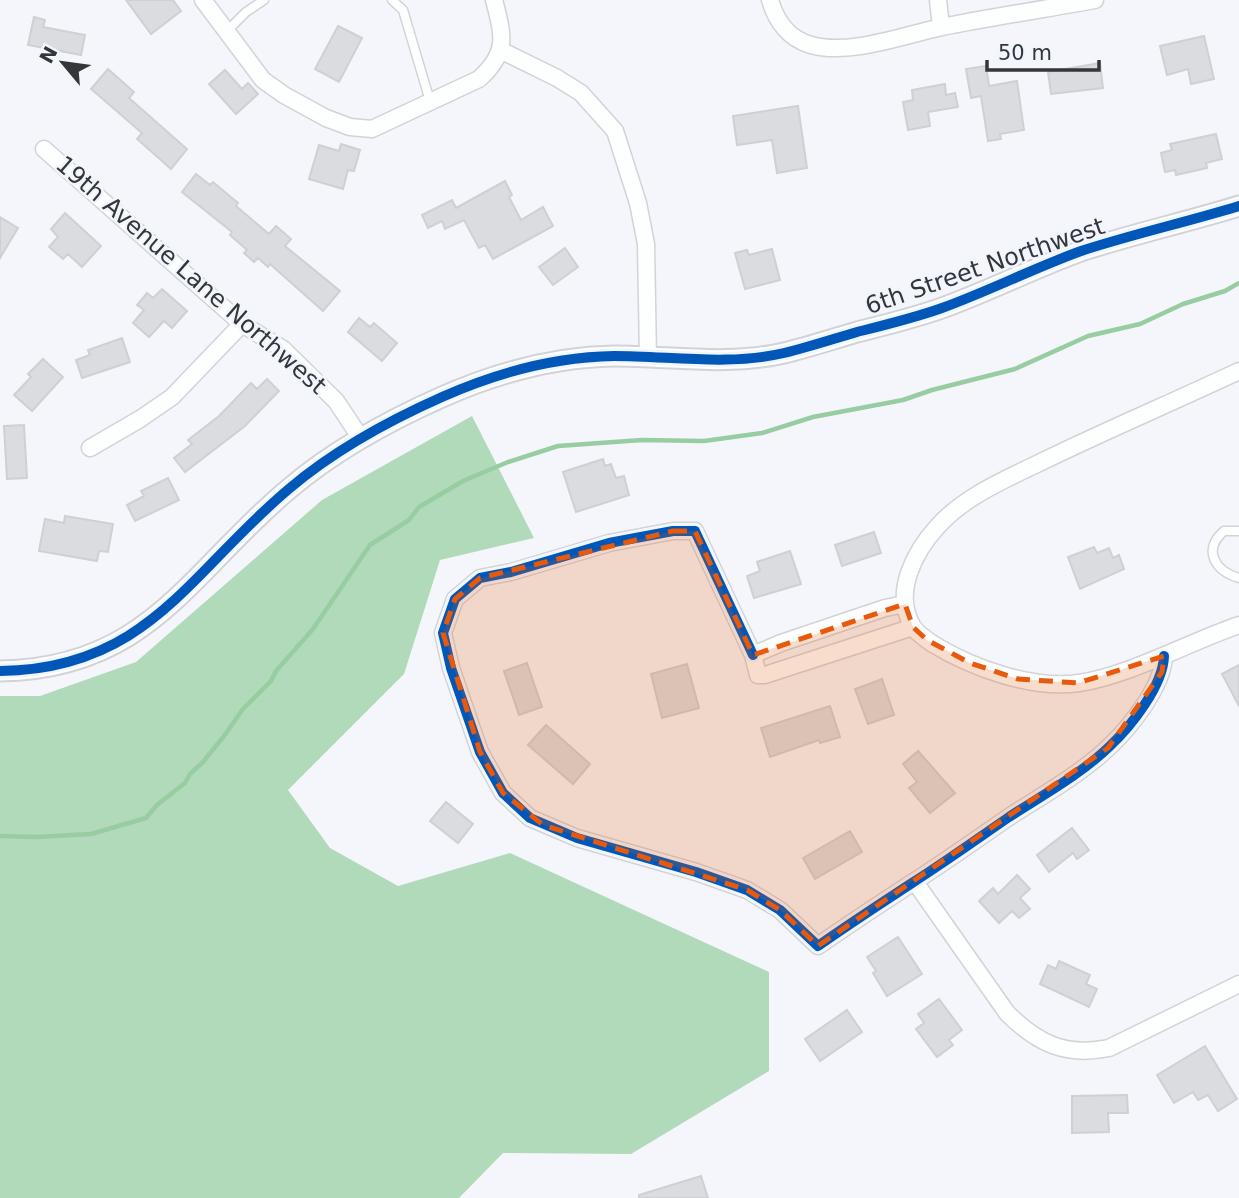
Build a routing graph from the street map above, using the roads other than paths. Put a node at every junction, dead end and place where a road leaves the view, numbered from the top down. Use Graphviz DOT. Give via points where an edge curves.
graph roads {
  1 [pos="203,0"];
  2 [pos="264,0"];
  3 [pos="392,0"];
  4 [pos="494,0"];
  5 [pos="770,0"];
  6 [pos="939,0"];
  7 [pos="1095,0"];
  8 [pos="942,27"];
  9 [pos="227,31"];
  10 [pos="500,50"];
  11 [pos="430,101"];
  12 [pos="44,149"];
  13 [pos="1239,206"];
  14 [pos="242,324"];
  15 [pos="648,358"];
  16 [pos="1239,371"];
  17 [pos="360,437"];
  18 [pos="90,448"];
  19 [pos="1239,531"];
  20 [pos="1239,578"];
  21 [pos="905,604"];
  22 [pos="1239,625"];
  23 [pos="913,627"];
  24 [pos="752,655"];
  25 [pos="1164,656"];
  26 [pos="0,671"];
  27 [pos="915,882"];
  28 [pos="1237,991"];
  1 -- 9 [label="street"];
  2 -- 9 [label="lane"];
  3 -- 11 [label="lane" via="403,10"];
  4 -- 10 [label="street" via="503,39"];
  5 -- 8 [label="street" via="782,26 793,36 823,48 856,46"];
  6 -- 8 [label="street"];
  7 -- 8 [label="street"];
  9 -- 11 [label="street" via="263,79 284,95 350,127 372,129"];
  10 -- 11 [label="street" via="479,79"];
  10 -- 15 [label="street" via="581,93 615,131 646,244"];
  12 -- 14 [label="street, 19th Avenue Lane Northwest"];
  13 -- 15 [label="street, 6th Street Northwest" via="1083,251 915,317 782,354 703,360"];
  14 -- 17 [label="street, 19th Avenue Lane Northwest" via="283,349 322,385"];
  14 -- 18 [label="street" via="172,397"];
  15 -- 17 [label="street, 6th Street Northwest" via="580,358 527,366 443,397"];
  16 -- 21 [label="street" via="976,495 949,515 919,552 905,586"];
  17 -- 26 [label="street, 6th Street Northwest" via="289,489 186,592 129,637 60,665"];
  19 -- 20 [label="lane" via="1224,531 1213,549 1216,566"];
  21 -- 23 [label="street"];
  21 -- 24 [label="street"];
  22 -- 25 [label="street"];
  23 -- 24 [label="street" via="765,675 758,675"];
  23 -- 25 [label="street" via="947,653 1018,679 1078,683"];
  24 -- 27 [label="street" via="695,531 609,543 480,578 455,599 443,633 480,752 513,805 543,825 747,890 780,910 818,946"];
  25 -- 27 [label="street" via="1151,693 1108,748"];
  27 -- 28 [label="street" via="1007,1013 1025,1031 1050,1045 1091,1052 1109,1048"];
}
